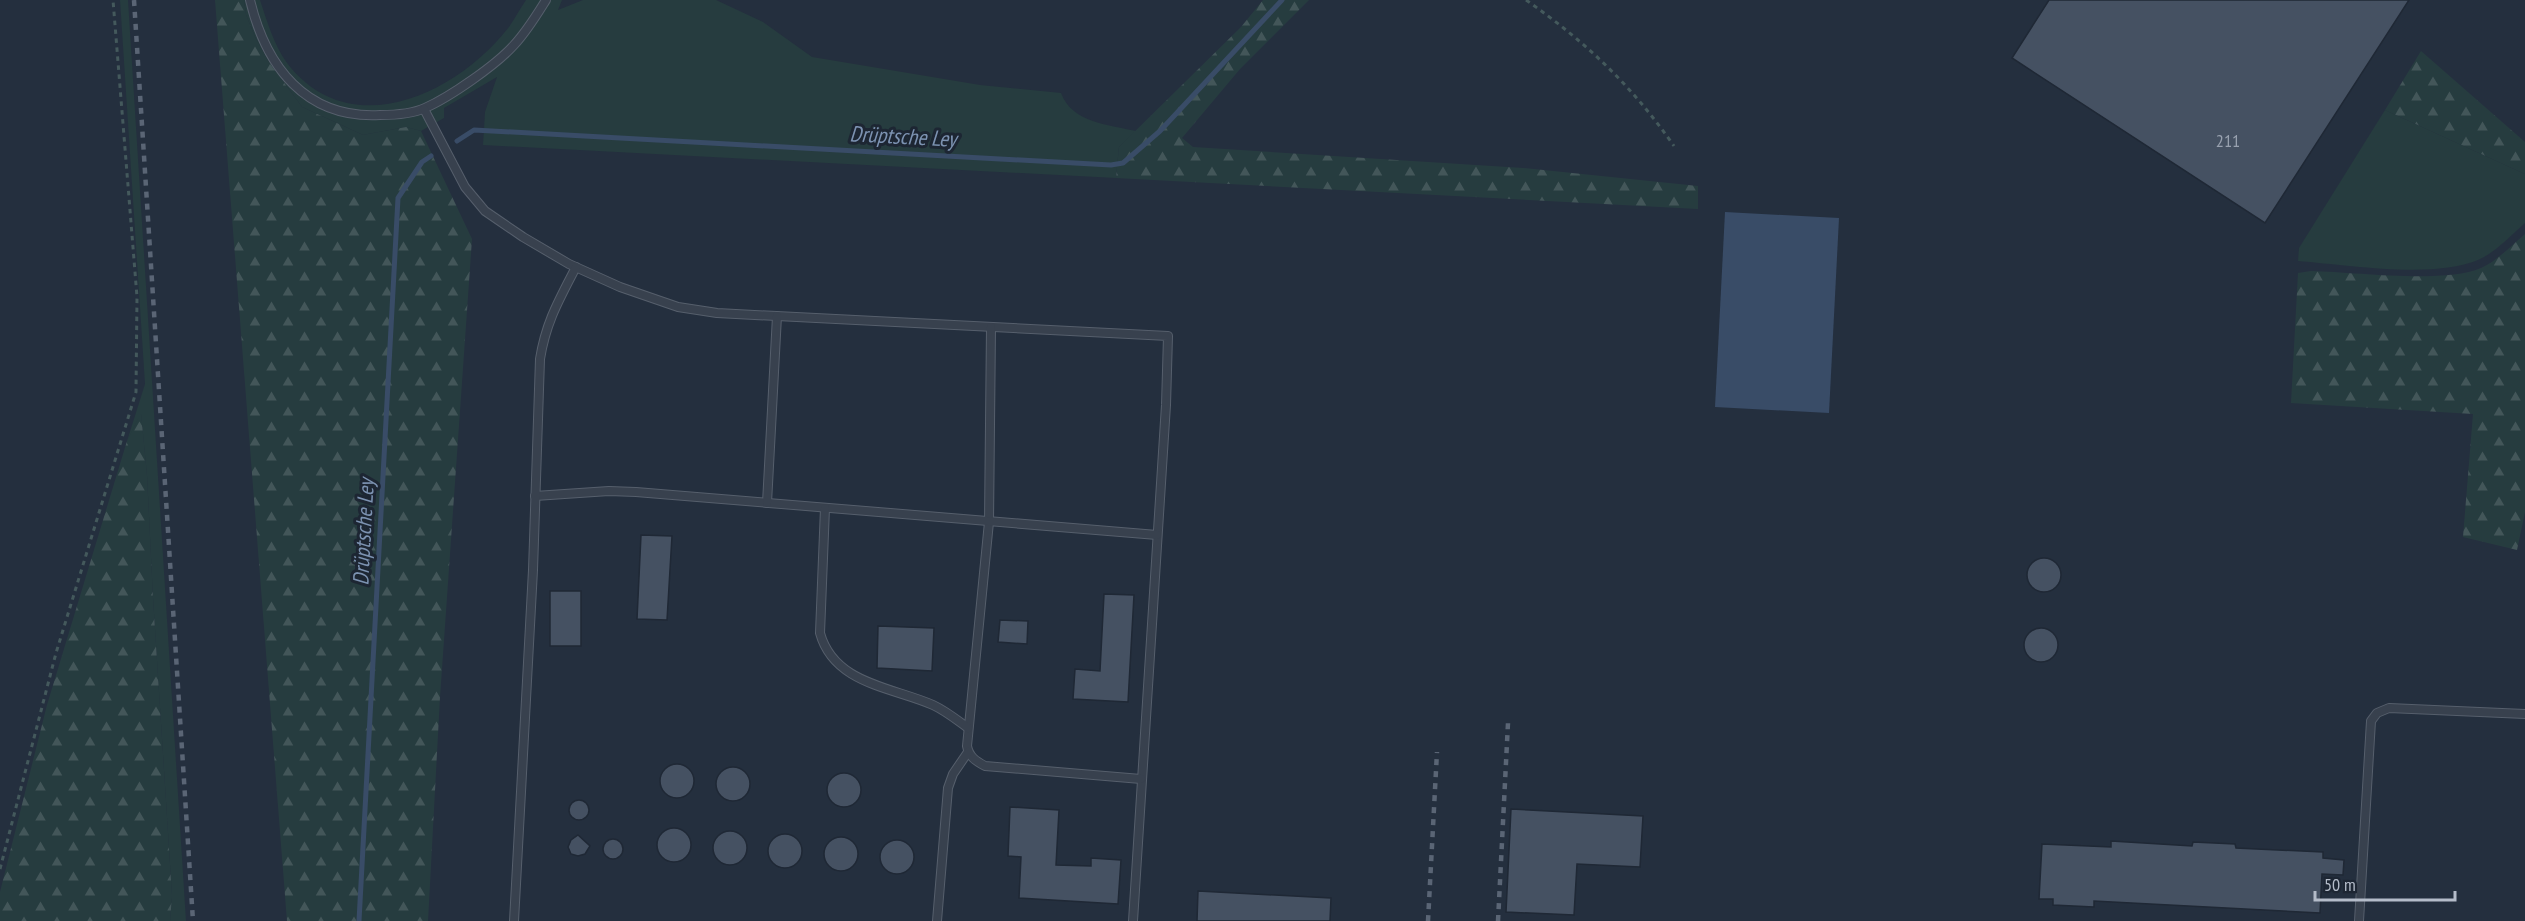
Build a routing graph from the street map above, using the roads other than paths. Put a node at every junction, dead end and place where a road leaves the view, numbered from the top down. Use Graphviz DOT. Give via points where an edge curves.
graph roads {
  1 [pos="250,0"];
  2 [pos="546,0"];
  3 [pos="424,109"];
  4 [pos="576,267"];
  5 [pos="777,316"];
  6 [pos="991,327"];
  7 [pos="535,496"];
  8 [pos="767,503"];
  9 [pos="825,508"];
  10 [pos="989,522"];
  11 [pos="1157,535"];
  12 [pos="2525,714"];
  13 [pos="968,728"];
  14 [pos="968,752"];
  15 [pos="1142,779"];
  16 [pos="514,921"];
  17 [pos="937,921"];
  18 [pos="1133,921"];
  19 [pos="2359,921"];
  1 -- 3 [label="lane" via="257,29 269,52 284,76 308,96 329,108 359,116"];
  2 -- 3 [label="lane" via="513,46"];
  3 -- 4 [label="lane" via="478,205"];
  4 -- 5 [label="lane" via="678,307"];
  4 -- 7 [label="lane" via="544,332"];
  5 -- 6 [label="lane"];
  5 -- 8 [label="lane"];
  6 -- 10 [label="lane"];
  6 -- 11 [label="lane" via="1168,336"];
  7 -- 8 [label="lane" via="609,491"];
  7 -- 16 [label="lane"];
  8 -- 9 [label="lane"];
  9 -- 10 [label="lane"];
  9 -- 13 [label="lane" via="820,633 824,645 836,663 849,673 932,705"];
  10 -- 11 [label="lane"];
  10 -- 13 [label="lane"];
  11 -- 15 [label="lane"];
  12 -- 19 [label="lane" via="2389,708 2377,712 2371,721"];
  13 -- 14 [label="lane"];
  14 -- 15 [label="lane" via="985,766"];
  14 -- 17 [label="lane" via="948,788"];
  15 -- 18 [label="lane"];
}
